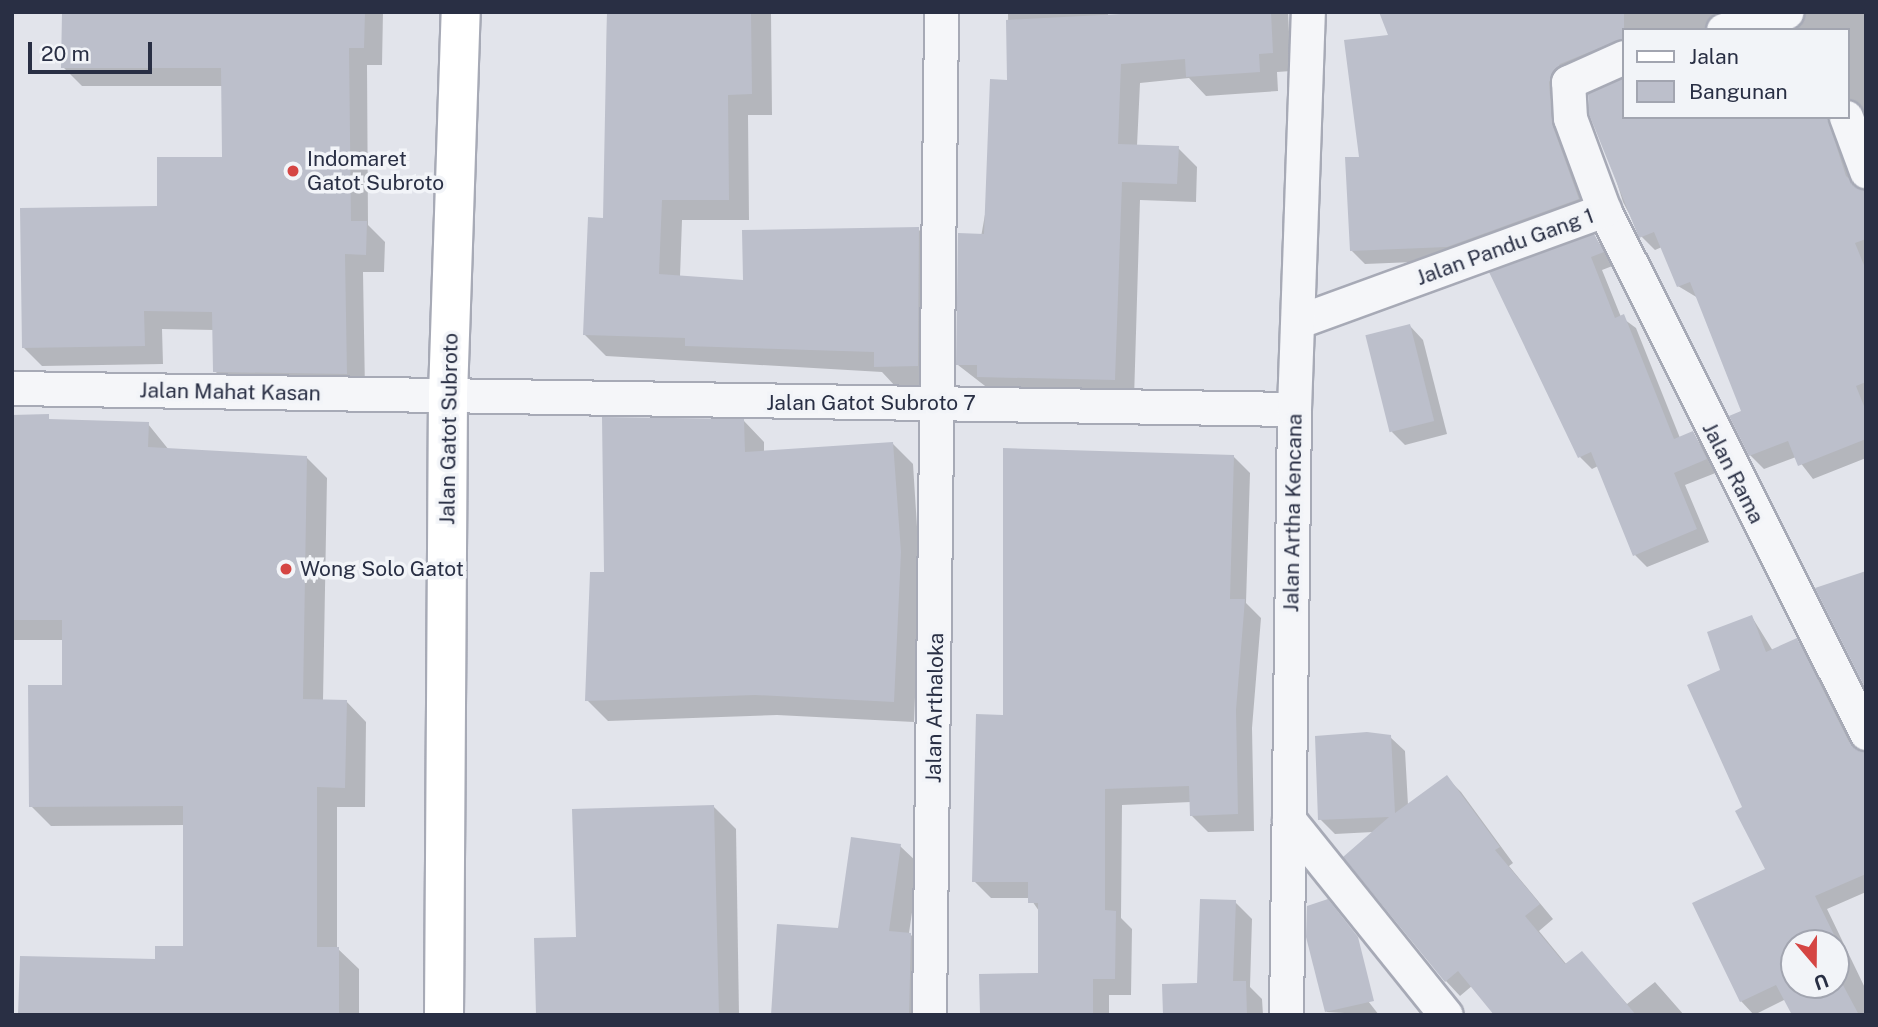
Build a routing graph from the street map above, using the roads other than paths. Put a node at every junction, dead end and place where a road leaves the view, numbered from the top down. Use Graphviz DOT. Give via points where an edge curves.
graph roads {
  1 [pos="461,12"];
  2 [pos="941,12"];
  3 [pos="1308,12"];
  4 [pos="1786,12"];
  5 [pos="1730,28"];
  6 [pos="1622,58"];
  7 [pos="1866,105"];
  8 [pos="1850,113"];
  9 [pos="1848,119"];
  10 [pos="1866,171"];
  11 [pos="1604,211"];
  12 [pos="1299,321"];
  13 [pos="12,388"];
  14 [pos="448,395"];
  15 [pos="941,401"];
  16 [pos="1294,409"];
  17 [pos="1866,733"];
  18 [pos="1289,820"];
  19 [pos="444,1015"];
  20 [pos="929,1015"];
  21 [pos="1286,1015"];
  22 [pos="1446,1015"];
  1 -- 14 [label="main road, Jalan Gatot Subroto"];
  2 -- 15 [label="street, Jalan Arthaloka"];
  3 -- 12 [label="street, Jalan Artha Kencana"];
  4 -- 5 [label="street"];
  6 -- 11 [label="street, Jalan Pandu Gang 1" via="1568,82 1570,118"];
  7 -- 8 [label="street"];
  9 -- 10 [label="street"];
  11 -- 12 [label="street, Jalan Pandu Gang 1"];
  11 -- 17 [label="street, Jalan Rama"];
  12 -- 16 [label="street, Jalan Artha Kencana"];
  13 -- 14 [label="street, Jalan Mahat Kasan"];
  14 -- 15 [label="street, Jalan Gatot Subroto 7" via="725,404"];
  14 -- 19 [label="main road, Jalan Gatot Subroto"];
  15 -- 16 [label="street, Jalan Gatot Subroto 7"];
  15 -- 20 [label="street, Jalan Arthaloka"];
  16 -- 18 [label="street, Jalan Artha Kencana"];
  18 -- 21 [label="street, Jalan Artha Kencana"];
  18 -- 22 [label="street"];
}
